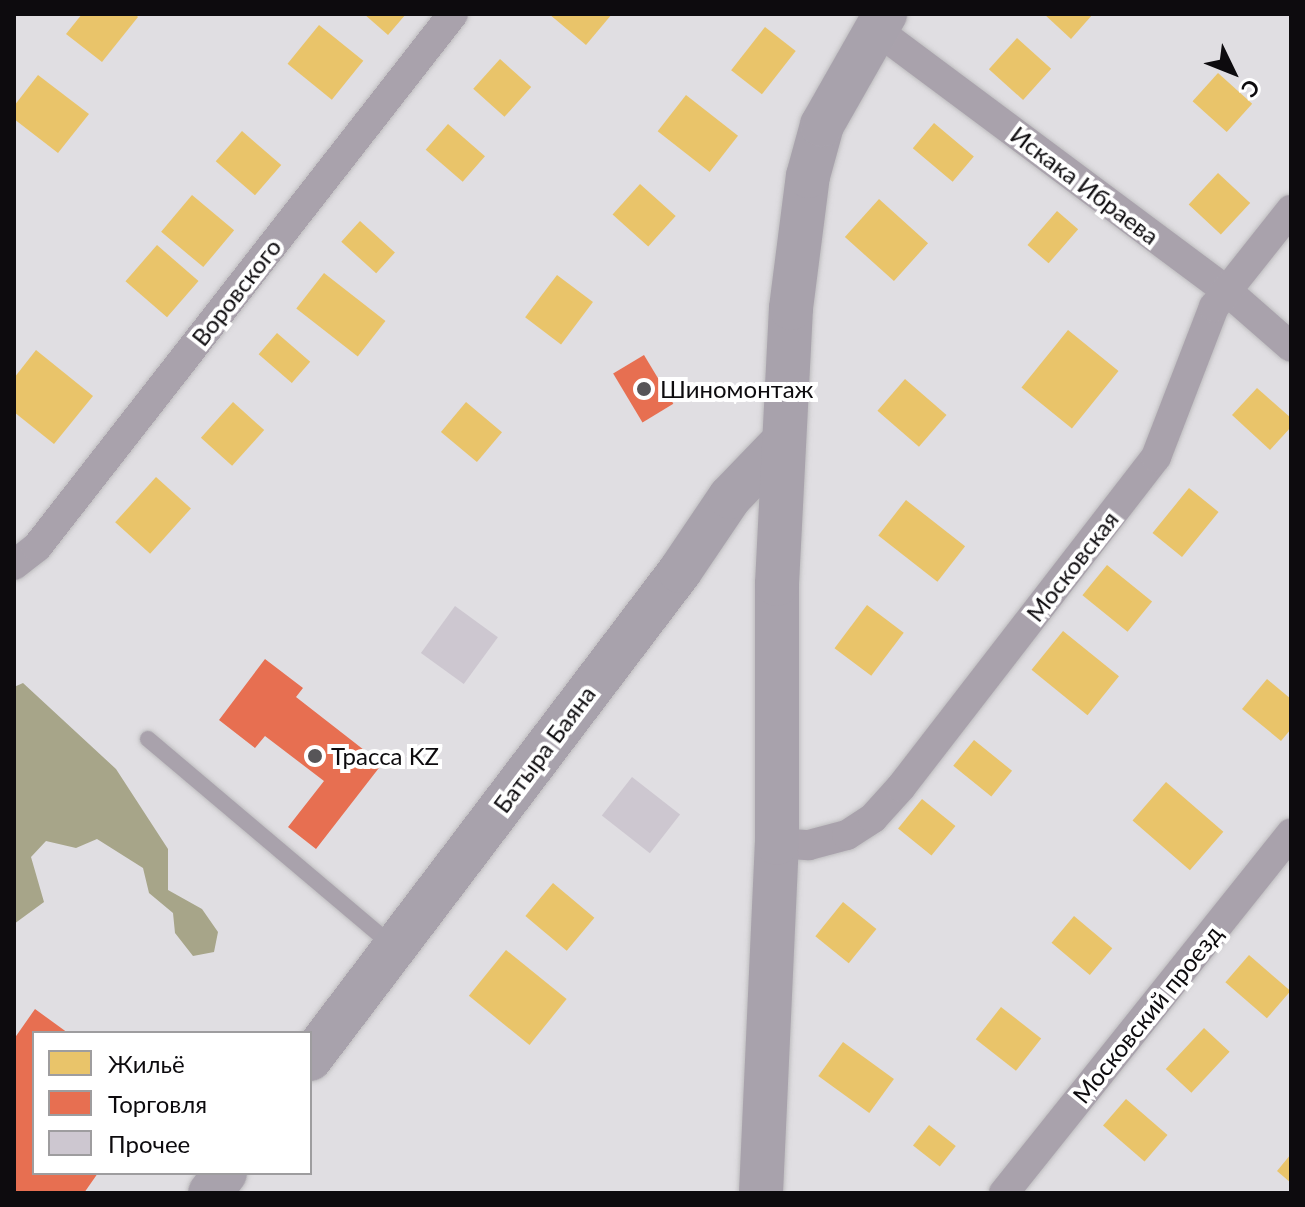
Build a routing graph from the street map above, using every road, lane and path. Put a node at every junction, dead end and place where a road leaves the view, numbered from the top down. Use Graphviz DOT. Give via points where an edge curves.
graph roads {
  1 [pos="453,14"];
  2 [pos="880,21"];
  3 [pos="1291,210"];
  4 [pos="1226,290"];
  5 [pos="1291,347"];
  6 [pos="782,443"];
  7 [pos="14,565"];
  8 [pos="148,739"];
  9 [pos="1291,834"];
  10 [pos="777,843"];
  11 [pos="394,947"];
  12 [pos="312,1056"];
  13 [pos="224,1175"];
  14 [pos="210,1193"];
  15 [pos="761,1193"];
  16 [pos="1004,1193"];
  1 -- 7 [label="street, Воровского" via="37,547"];
  2 -- 4 [label="street, Искака Ибраева"];
  2 -- 6 [label="street" via="822,125 808,176 791,308"];
  3 -- 4 [label="street, Московская"];
  4 -- 5 [label="street, Искака Ибраева"];
  4 -- 10 [label="street, Московская" via="1205,326 1156,457 901,787 873,818 847,835 809,845"];
  6 -- 10 [label="street"];
  6 -- 11 [label="street, Батыра Баяна" via="730,497 680,571"];
  8 -- 11 [label="lane"];
  9 -- 16 [label="street, Московский проезд"];
  10 -- 15 [label="street"];
  11 -- 12 [label="street, Батыра Баяна"];
  13 -- 14 [label="street"];
}
